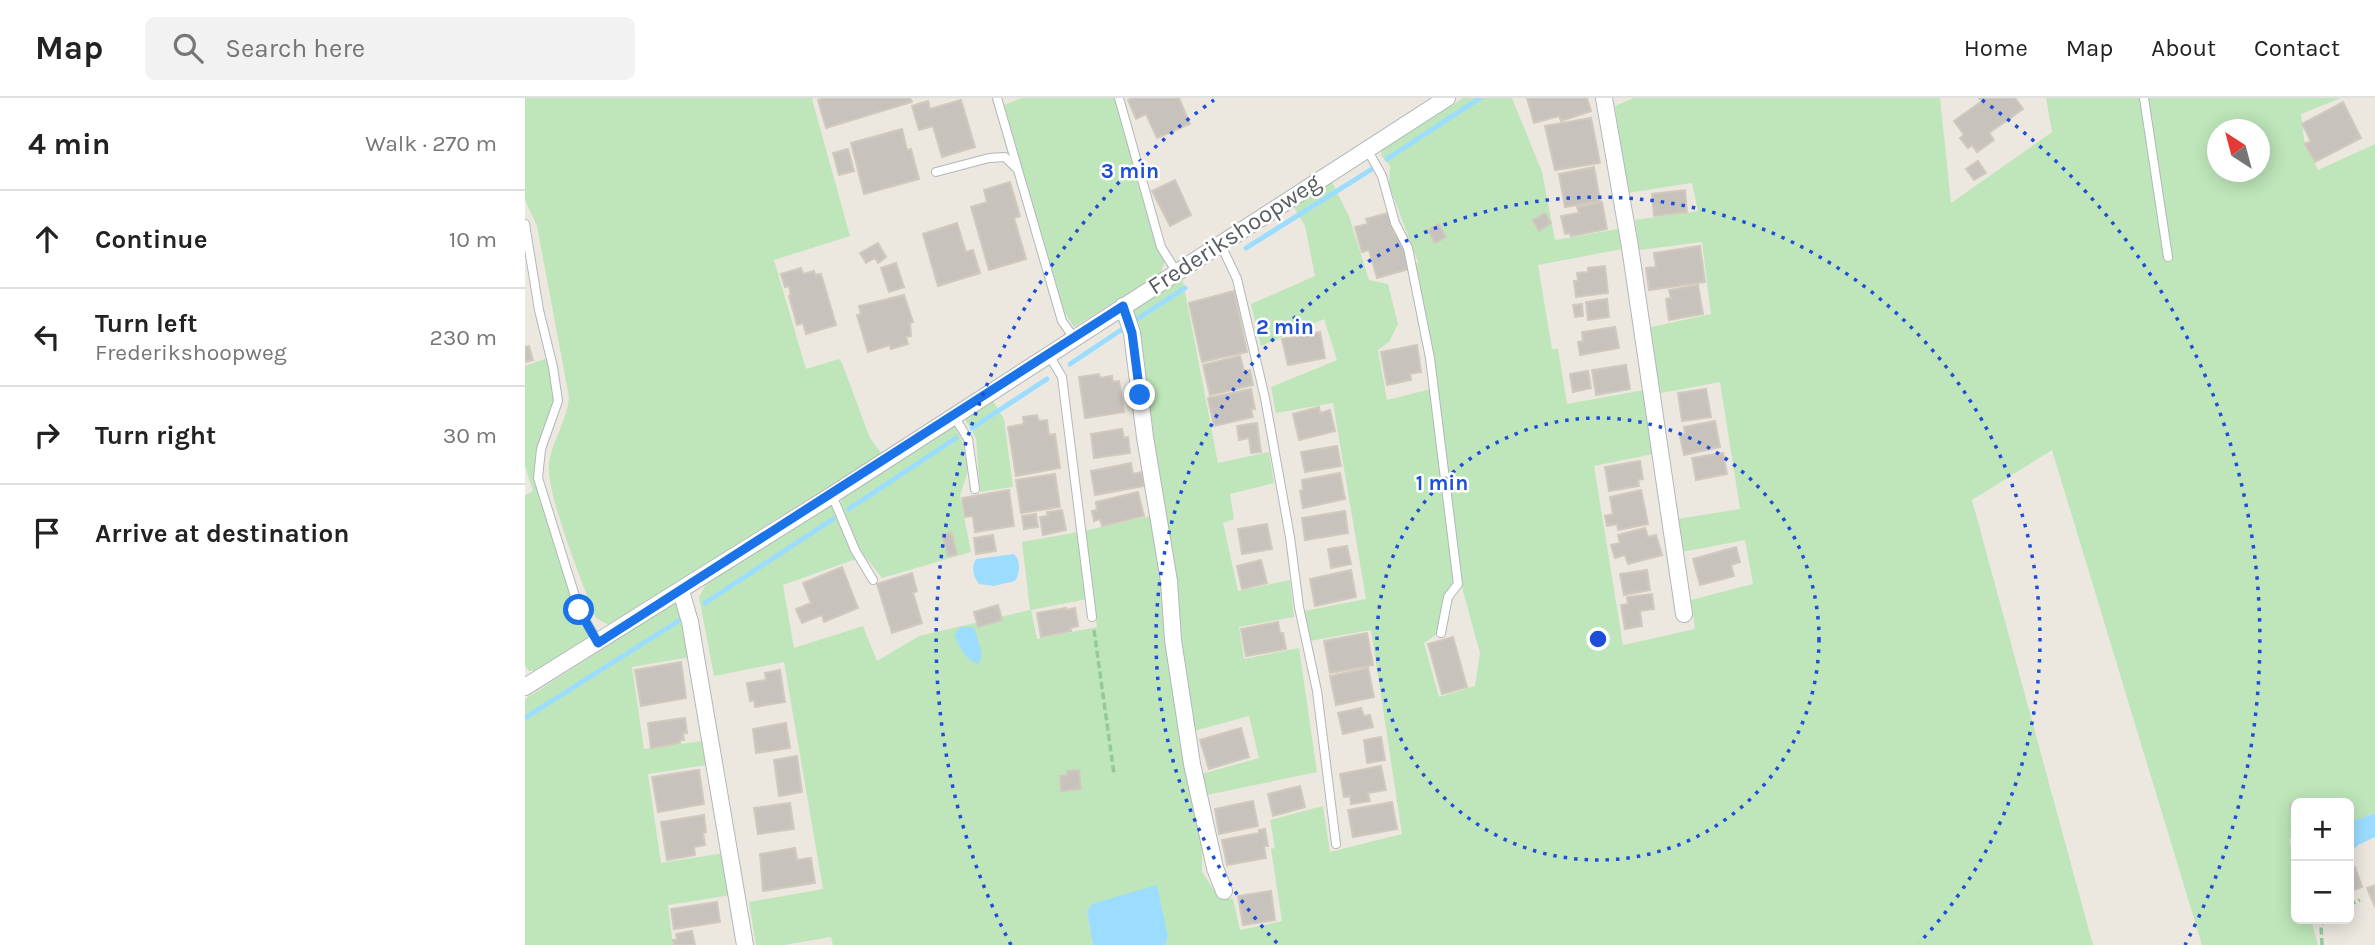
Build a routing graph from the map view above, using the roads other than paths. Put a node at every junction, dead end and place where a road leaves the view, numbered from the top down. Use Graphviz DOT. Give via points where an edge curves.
graph roads {
  1 [pos="997,98"];
  2 [pos="1119,98"];
  3 [pos="1447,98"];
  4 [pos="1604,98"];
  5 [pos="2144,98"];
  6 [pos="1367,149"];
  7 [pos="1018,170"];
  8 [pos="936,172"];
  9 [pos="525,224"];
  10 [pos="1220,243"];
  11 [pos="2168,257"];
  12 [pos="1177,271"];
  13 [pos="1123,306"];
  14 [pos="1074,338"];
  15 [pos="1049,355"];
  16 [pos="954,416"];
  17 [pos="975,489"];
  18 [pos="832,495"];
  19 [pos="873,580"];
  20 [pos="681,591"];
  21 [pos="1683,614"];
  22 [pos="1093,617"];
  23 [pos="1441,633"];
  24 [pos="598,643"];
  25 [pos="526,684"];
  26 [pos="1336,844"];
  27 [pos="1224,891"];
  28 [pos="744,945"];
  1 -- 7 [label="lane"];
  2 -- 12 [label="lane" via="1161,247"];
  3 -- 6 [label="street, Frederikshoopweg"];
  4 -- 21 [label="street"];
  5 -- 11 [label="lane"];
  6 -- 10 [label="street, Frederikshoopweg"];
  6 -- 23 [label="lane" via="1408,247 1430,358 1458,584 1448,597"];
  7 -- 8 [label="lane" via="1005,157"];
  7 -- 14 [label="lane" via="1062,321"];
  9 -- 24 [label="lane" via="558,401 541,449 538,478 579,610"];
  10 -- 12 [label="street, Frederikshoopweg"];
  10 -- 26 [label="lane" via="1237,279 1265,398 1317,691"];
  12 -- 13 [label="street, Frederikshoopweg"];
  13 -- 14 [label="street, Frederikshoopweg"];
  13 -- 27 [label="street" via="1132,333 1184,716 1215,868"];
  14 -- 15 [label="street, Frederikshoopweg"];
  15 -- 16 [label="street, Frederikshoopweg"];
  15 -- 22 [label="lane" via="1062,377"];
  16 -- 17 [label="lane" via="968,439"];
  16 -- 18 [label="street, Frederikshoopweg"];
  18 -- 19 [label="lane"];
  18 -- 20 [label="street, Frederikshoopweg"];
  20 -- 24 [label="street, Frederikshoopweg"];
  20 -- 28 [label="street"];
  24 -- 25 [label="street, Frederikshoopweg"];
}
